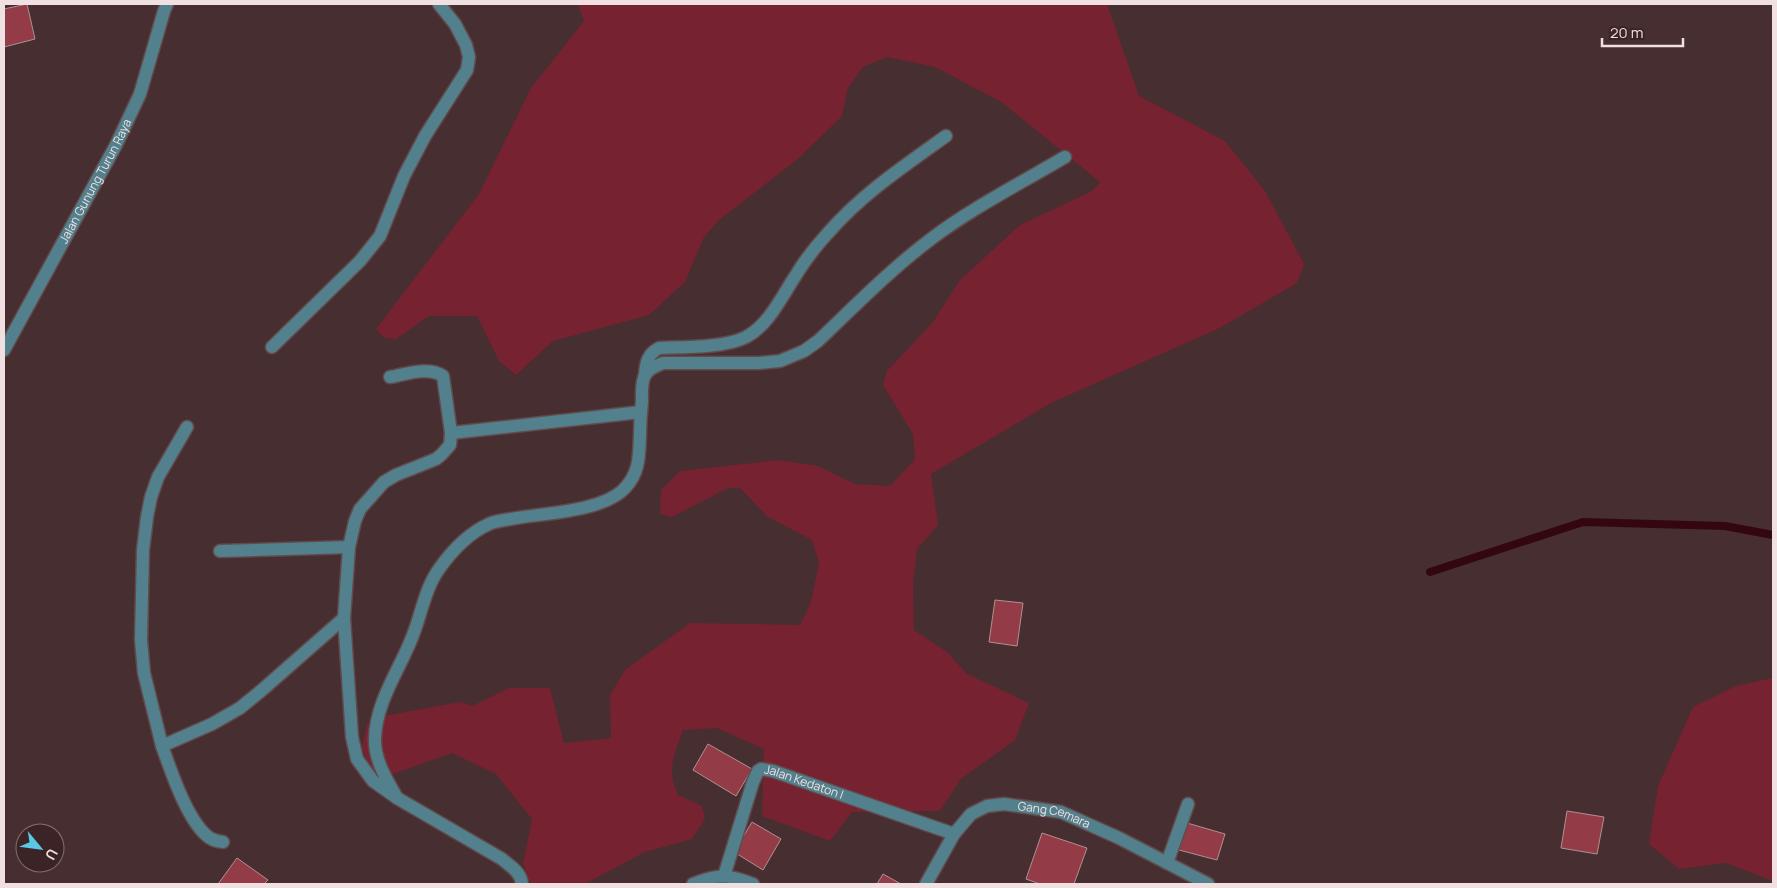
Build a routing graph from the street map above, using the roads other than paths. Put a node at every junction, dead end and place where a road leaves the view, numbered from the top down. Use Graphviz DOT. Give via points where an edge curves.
graph roads {
  1 [pos="167,4"];
  2 [pos="439,4"];
  3 [pos="946,136"];
  4 [pos="1065,157"];
  5 [pos="272,346"];
  6 [pos="4,350"];
  7 [pos="645,374"];
  8 [pos="390,377"];
  9 [pos="641,412"];
  10 [pos="187,427"];
  11 [pos="451,433"];
  12 [pos="349,547"];
  13 [pos="220,551"];
  14 [pos="344,618"];
  15 [pos="162,746"];
  16 [pos="397,798"];
  17 [pos="1188,804"];
  18 [pos="954,834"];
  19 [pos="223,842"];
  20 [pos="1167,863"];
  21 [pos="724,876"];
  22 [pos="522,884"];
  23 [pos="694,884"];
  24 [pos="752,884"];
  25 [pos="926,884"];
  26 [pos="1208,884"];
  1 -- 6 [label="street, Jalan Gunung Turun Raya" via="140,94 116,145"];
  2 -- 5 [label="street" via="466,45 469,57 466,70 404,176 380,236 360,262"];
  3 -- 7 [label="street" via="878,185 849,212 812,252 754,332 730,343 659,348 648,356"];
  4 -- 7 [label="street" via="960,218 930,240 804,351 780,361 759,363 664,363"];
  7 -- 9 [label="street"];
  8 -- 11 [label="street" via="432,371 444,376"];
  9 -- 11 [label="street"];
  9 -- 16 [label="street" via="640,457 637,470 624,490 610,499 580,508 490,523 468,538 438,570 377,721 377,753 383,773"];
  10 -- 15 [label="street" via="155,483 143,550 141,640 144,673"];
  11 -- 12 [label="street" via="450,445 436,459 396,475 374,493 360,509"];
  12 -- 13 [label="street"];
  12 -- 14 [label="street"];
  14 -- 15 [label="street" via="240,708"];
  14 -- 16 [label="street" via="352,737 357,759 373,781"];
  15 -- 19 [label="street" via="199,828 207,836"];
  16 -- 22 [label="street" via="502,859 514,868"];
  17 -- 20 [label="street"];
  18 -- 20 [label="street, Gang Cemara" via="971,814 981,808 1016,805 1061,812"];
  18 -- 21 [label="street, Jalan Kedaton I" via="761,769 753,782"];
  18 -- 25 [label="street, Gang Cemara"];
  20 -- 26 [label="street, Gang Cemara"];
  21 -- 23 [label="street" via="712,876"];
  21 -- 24 [label="street"];
}
